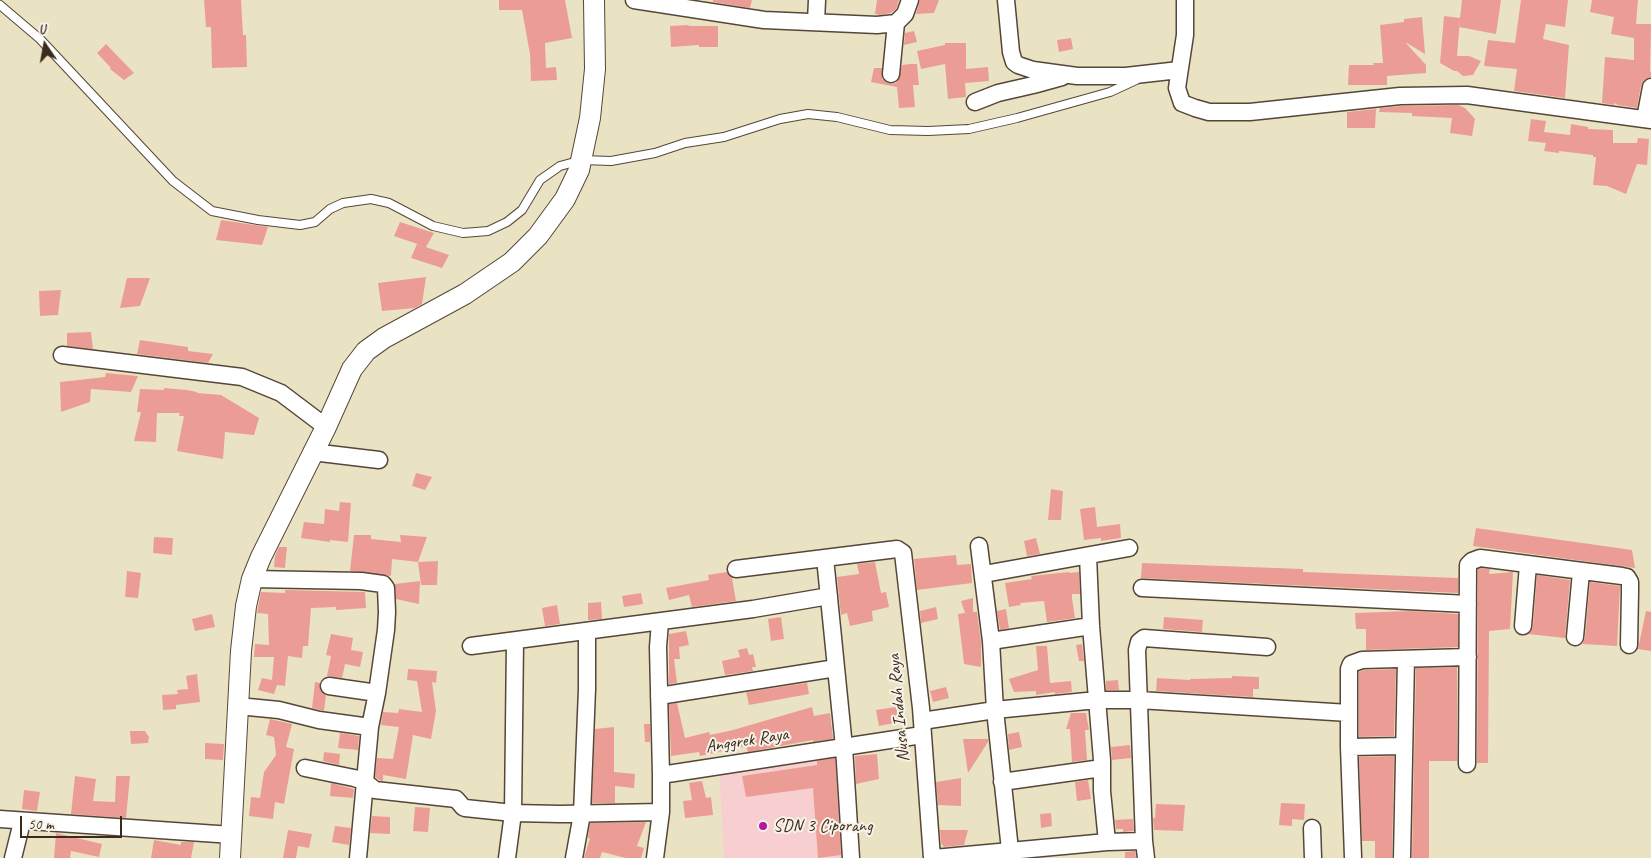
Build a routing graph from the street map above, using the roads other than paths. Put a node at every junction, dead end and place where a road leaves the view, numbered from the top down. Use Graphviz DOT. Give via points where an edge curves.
graph roads {
  1 [pos="594,0"];
  2 [pos="634,0"];
  3 [pos="817,0"];
  4 [pos="910,0"];
  5 [pos="1006,0"];
  6 [pos="1185,0"];
  7 [pos="0,5"];
  8 [pos="816,22"];
  9 [pos="896,23"];
  10 [pos="1179,70"];
  11 [pos="891,74"];
  12 [pos="1149,74"];
  13 [pos="1066,75"];
  14 [pos="1651,87"];
  15 [pos="975,102"];
  16 [pos="1648,120"];
  17 [pos="582,160"];
  18 [pos="62,355"];
  19 [pos="326,427"];
  20 [pos="312,452"];
  21 [pos="379,460"];
  22 [pos="979,546"];
  23 [pos="1129,548"];
  24 [pos="1088,556"];
  25 [pos="825,558"];
  26 [pos="1528,565"];
  27 [pos="736,569"];
  28 [pos="1581,572"];
  29 [pos="984,574"];
  30 [pos="252,579"];
  31 [pos="1142,588"];
  32 [pos="829,596"];
  33 [pos="1468,604"];
  34 [pos="660,622"];
  35 [pos="1091,626"];
  36 [pos="1523,626"];
  37 [pos="587,631"];
  38 [pos="1575,637"];
  39 [pos="515,640"];
  40 [pos="991,641"];
  41 [pos="1629,645"];
  42 [pos="470,646"];
  43 [pos="1267,647"];
  44 [pos="1468,657"];
  45 [pos="1406,659"];
  46 [pos="836,668"];
  47 [pos="329,686"];
  48 [pos="377,692"];
  49 [pos="659,696"];
  50 [pos="1097,700"];
  51 [pos="1139,700"];
  52 [pos="238,706"];
  53 [pos="995,710"];
  54 [pos="1349,713"];
  55 [pos="370,728"];
  56 [pos="922,728"];
  57 [pos="1404,746"];
  58 [pos="844,747"];
  59 [pos="1349,747"];
  60 [pos="1467,764"];
  61 [pos="305,768"];
  62 [pos="1102,768"];
  63 [pos="661,775"];
  64 [pos="364,781"];
  65 [pos="1002,782"];
  66 [pos="661,812"];
  67 [pos="514,813"];
  68 [pos="582,814"];
  69 [pos="0,819"];
  70 [pos="22,822"];
  71 [pos="1312,828"];
  72 [pos="232,835"];
  73 [pos="1144,841"];
  74 [pos="1107,842"];
  75 [pos="1010,850"];
  76 [pos="12,858"];
  77 [pos="230,858"];
  78 [pos="358,858"];
  79 [pos="507,858"];
  80 [pos="574,858"];
  81 [pos="655,858"];
  82 [pos="850,858"];
  83 [pos="933,858"];
  84 [pos="1146,858"];
  85 [pos="1312,858"];
  86 [pos="1350,858"];
  87 [pos="1402,858"];
  1 -- 17 [label="street" via="595,69"];
  2 -- 8 [label="street" via="764,20"];
  3 -- 8 [label="street"];
  4 -- 9 [label="street" via="905,14"];
  5 -- 13 [label="street" via="1014,62 1034,70"];
  6 -- 10 [label="street" via="1185,35"];
  7 -- 17 [label="lane" via="40,39 172,181 212,211 300,225 315,222 343,203 371,199 389,203 433,226 463,233 488,231 522,210 540,180 560,166"];
  8 -- 9 [label="street"];
  9 -- 11 [label="street"];
  10 -- 12 [label="street"];
  10 -- 16 [label="street" via="1176,88 1182,103 1209,112 1250,112 1400,96 1467,95"];
  12 -- 13 [label="street"];
  12 -- 17 [label="lane" via="1110,92 969,129 890,130 837,117 808,114 655,153 611,161"];
  13 -- 15 [label="street"];
  14 -- 16 [label="street"];
  17 -- 19 [label="street" via="565,199 538,236 512,262 465,294 366,351 352,369"];
  18 -- 19 [label="street" via="242,377 281,393"];
  19 -- 20 [label="street"];
  20 -- 21 [label="street"];
  20 -- 30 [label="street"];
  22 -- 29 [label="street"];
  23 -- 24 [label="street"];
  24 -- 29 [label="street"];
  24 -- 35 [label="street"];
  25 -- 27 [label="street"];
  25 -- 32 [label="street"];
  25 -- 56 [label="street, Nusa Indah Raya" via="897,549 902,552"];
  26 -- 28 [label="street"];
  26 -- 33 [label="street" via="1480,558 1472,561 1468,565"];
  26 -- 36 [label="street"];
  28 -- 38 [label="street"];
  28 -- 41 [label="street" via="1622,576 1630,582"];
  29 -- 40 [label="street"];
  30 -- 48 [label="street" via="361,581 385,586 387,612"];
  30 -- 52 [label="street" via="241,651"];
  31 -- 33 [label="street"];
  32 -- 34 [label="street"];
  32 -- 46 [label="street"];
  33 -- 44 [label="street"];
  34 -- 37 [label="street"];
  34 -- 49 [label="street"];
  35 -- 40 [label="street"];
  35 -- 50 [label="street"];
  37 -- 39 [label="street"];
  37 -- 68 [label="street"];
  39 -- 42 [label="street"];
  39 -- 67 [label="street"];
  40 -- 53 [label="street"];
  43 -- 51 [label="street" via="1144,638 1138,645"];
  44 -- 45 [label="street"];
  44 -- 60 [label="street"];
  45 -- 54 [label="street" via="1362,660 1351,664"];
  45 -- 57 [label="street"];
  46 -- 49 [label="street"];
  46 -- 58 [label="street"];
  47 -- 48 [label="street"];
  48 -- 55 [label="street"];
  49 -- 63 [label="street"];
  50 -- 51 [label="street, Anggrek Raya"];
  50 -- 53 [label="street, Anggrek Raya"];
  50 -- 62 [label="street"];
  51 -- 54 [label="street, Anggrek Raya"];
  51 -- 73 [label="street"];
  52 -- 55 [label="street" via="278,710"];
  52 -- 72 [label="street"];
  53 -- 56 [label="street, Anggrek Raya"];
  53 -- 65 [label="street"];
  54 -- 59 [label="street"];
  55 -- 64 [label="street"];
  56 -- 58 [label="street, Anggrek Raya"];
  56 -- 83 [label="street, Nusa Indah Raya"];
  57 -- 59 [label="street"];
  57 -- 87 [label="street"];
  58 -- 63 [label="street, Anggrek Raya"];
  58 -- 82 [label="street"];
  59 -- 86 [label="street"];
  61 -- 64 [label="street"];
  62 -- 65 [label="street"];
  62 -- 74 [label="street"];
  63 -- 66 [label="street"];
  64 -- 67 [label="street" via="375,790 456,799 463,807"];
  64 -- 78 [label="street"];
  65 -- 75 [label="street"];
  66 -- 68 [label="street"];
  66 -- 81 [label="street"];
  67 -- 68 [label="street"];
  67 -- 79 [label="street"];
  68 -- 80 [label="street"];
  69 -- 70 [label="street"];
  70 -- 72 [label="street"];
  70 -- 76 [label="street"];
  71 -- 85 [label="street"];
  72 -- 77 [label="street"];
  73 -- 74 [label="street"];
  73 -- 84 [label="street"];
  74 -- 75 [label="street"];
  75 -- 83 [label="street"];
}
